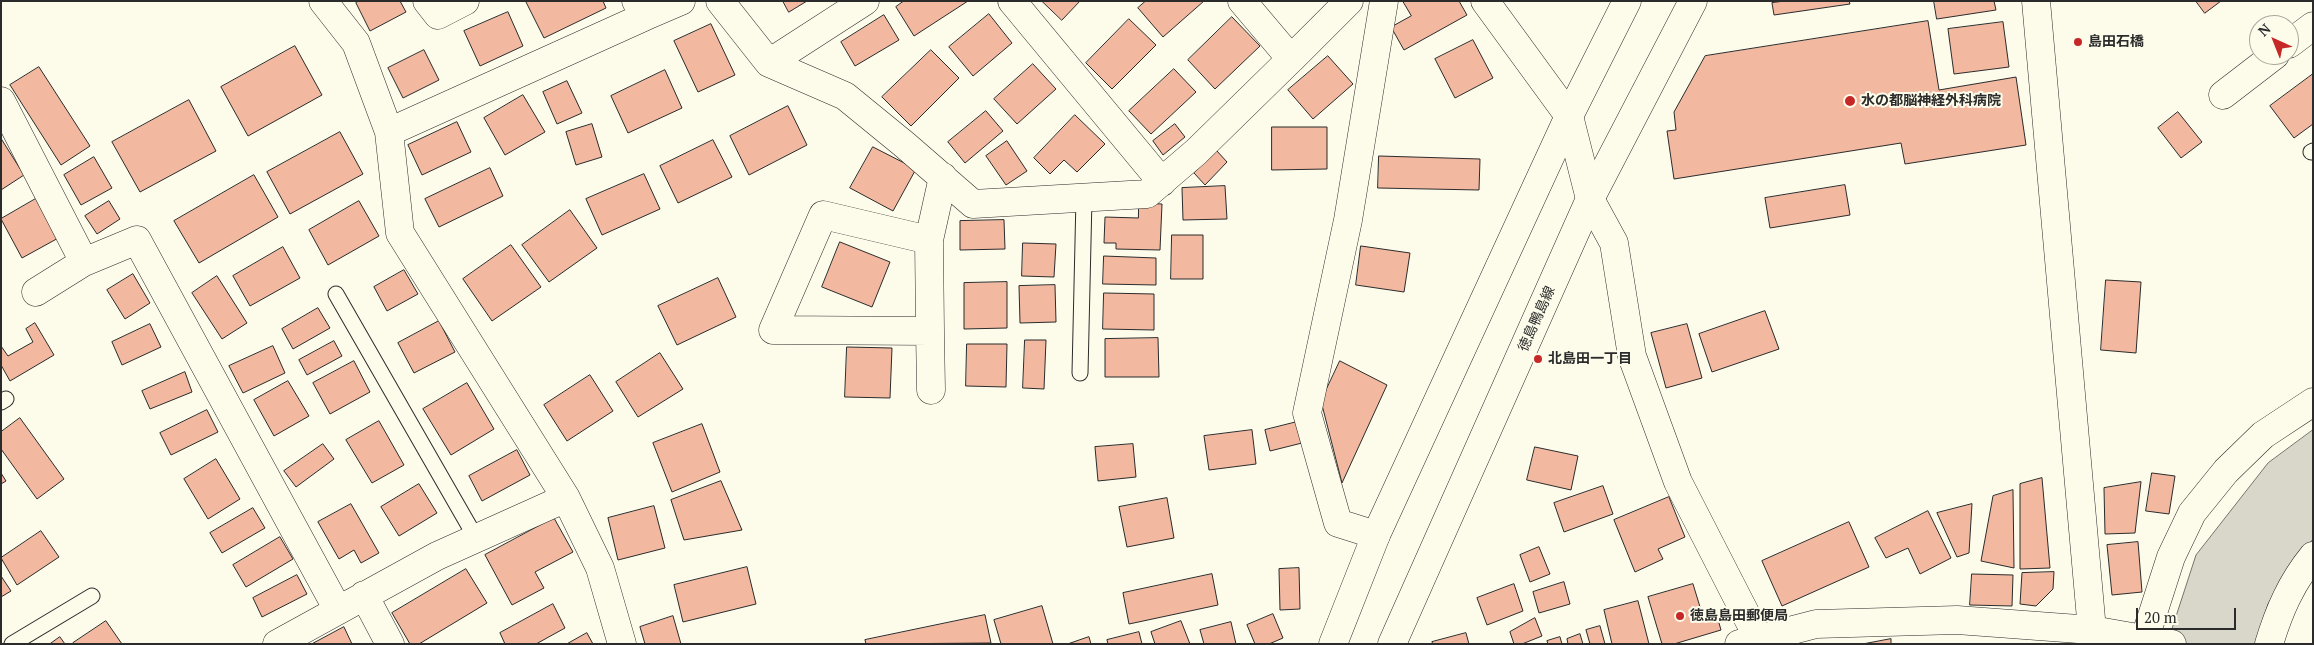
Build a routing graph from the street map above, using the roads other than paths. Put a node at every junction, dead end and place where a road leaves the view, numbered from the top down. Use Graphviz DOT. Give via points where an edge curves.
graph roads {
  1 [pos="323,1"];
  2 [pos="427,1"];
  3 [pos="466,1"];
  4 [pos="681,1"];
  5 [pos="720,1"];
  6 [pos="865,1"];
  7 [pos="1012,1"];
  8 [pos="1242,1"];
  9 [pos="1349,1"];
  10 [pos="1384,1"];
  11 [pos="1485,1"];
  12 [pos="1627,1"];
  13 [pos="1693,1"];
  14 [pos="2036,1"];
  15 [pos="641,8"];
  16 [pos="2313,26"];
  17 [pos="2299,36"];
  18 [pos="1291,59"];
  19 [pos="769,63"];
  20 [pos="2262,65"];
  21 [pos="2223,95"];
  22 [pos="1,101"];
  23 [pos="1569,116"];
  24 [pos="389,132"];
  25 [pos="943,178"];
  26 [pos="1162,182"];
  27 [pos="1084,198"];
  28 [pos="1590,199"];
  29 [pos="929,240"];
  30 [pos="84,262"];
  31 [pos="36,292"];
  32 [pos="336,294"];
  33 [pos="930,331"];
  34 [pos="1080,373"];
  35 [pos="931,390"];
  36 [pos="2313,402"];
  37 [pos="566,498"];
  38 [pos="1376,535"];
  39 [pos="476,538"];
  40 [pos="2313,556"];
  41 [pos="364,595"];
  42 [pos="92,596"];
  43 [pos="338,610"];
  44 [pos="2092,637"];
  45 [pos="1749,641"];
  46 [pos="2153,642"];
  47 [pos="12,644"];
  48 [pos="277,644"];
  49 [pos="390,644"];
  50 [pos="622,644"];
  51 [pos="1333,644"];
  52 [pos="1392,644"];
  53 [pos="2269,644"];
  1 -- 24 [label="street" via="356,43"];
  2 -- 3 [label="street" via="438,15"];
  4 -- 15 [label="street"];
  5 -- 19 [label="street"];
  6 -- 19 [label="street"];
  7 -- 26 [label="street"];
  8 -- 18 [label="street"];
  9 -- 18 [label="street"];
  10 -- 38 [label="street" via="1348,220 1307,413 1338,523"];
  11 -- 23 [label="street"];
  12 -- 23 [label="street"];
  13 -- 28 [label="street, 徳島鴨島線"];
  14 -- 44 [label="street"];
  15 -- 24 [label="street"];
  16 -- 17 [label="street"];
  18 -- 26 [label="street"];
  19 -- 25 [label="street" via="844,96"];
  20 -- 21 [label="street"];
  22 -- 30 [label="street"];
  23 -- 28 [label="street"];
  23 -- 38 [label="street"];
  24 -- 37 [label="street" via="400,232"];
  25 -- 27 [label="street" via="973,204"];
  25 -- 29 [label="street"];
  26 -- 27 [label="street" via="1147,194"];
  27 -- 34 [label="lane"];
  28 -- 45 [label="street" via="1614,243 1632,356 1678,482"];
  28 -- 52 [label="street, 徳島鴨島線"];
  29 -- 33 [label="street"];
  29 -- 33 [label="street" via="823,215 773,330"];
  30 -- 31 [label="street"];
  30 -- 43 [label="street" via="137,240"];
  32 -- 39 [label="lane"];
  33 -- 35 [label="street"];
  36 -- 46 [label="street" via="2263,435 2226,471 2192,513 2171,557"];
  37 -- 39 [label="street"];
  37 -- 50 [label="street" via="600,568"];
  38 -- 51 [label="street"];
  39 -- 41 [label="street"];
  40 -- 53 [label="street" via="2282,604"];
  41 -- 43 [label="street"];
  41 -- 49 [label="street"];
  42 -- 47 [label="lane"];
  43 -- 48 [label="street"];
  44 -- 45 [label="street" via="1956,620 1816,624"];
  44 -- 46 [label="street"];
}
